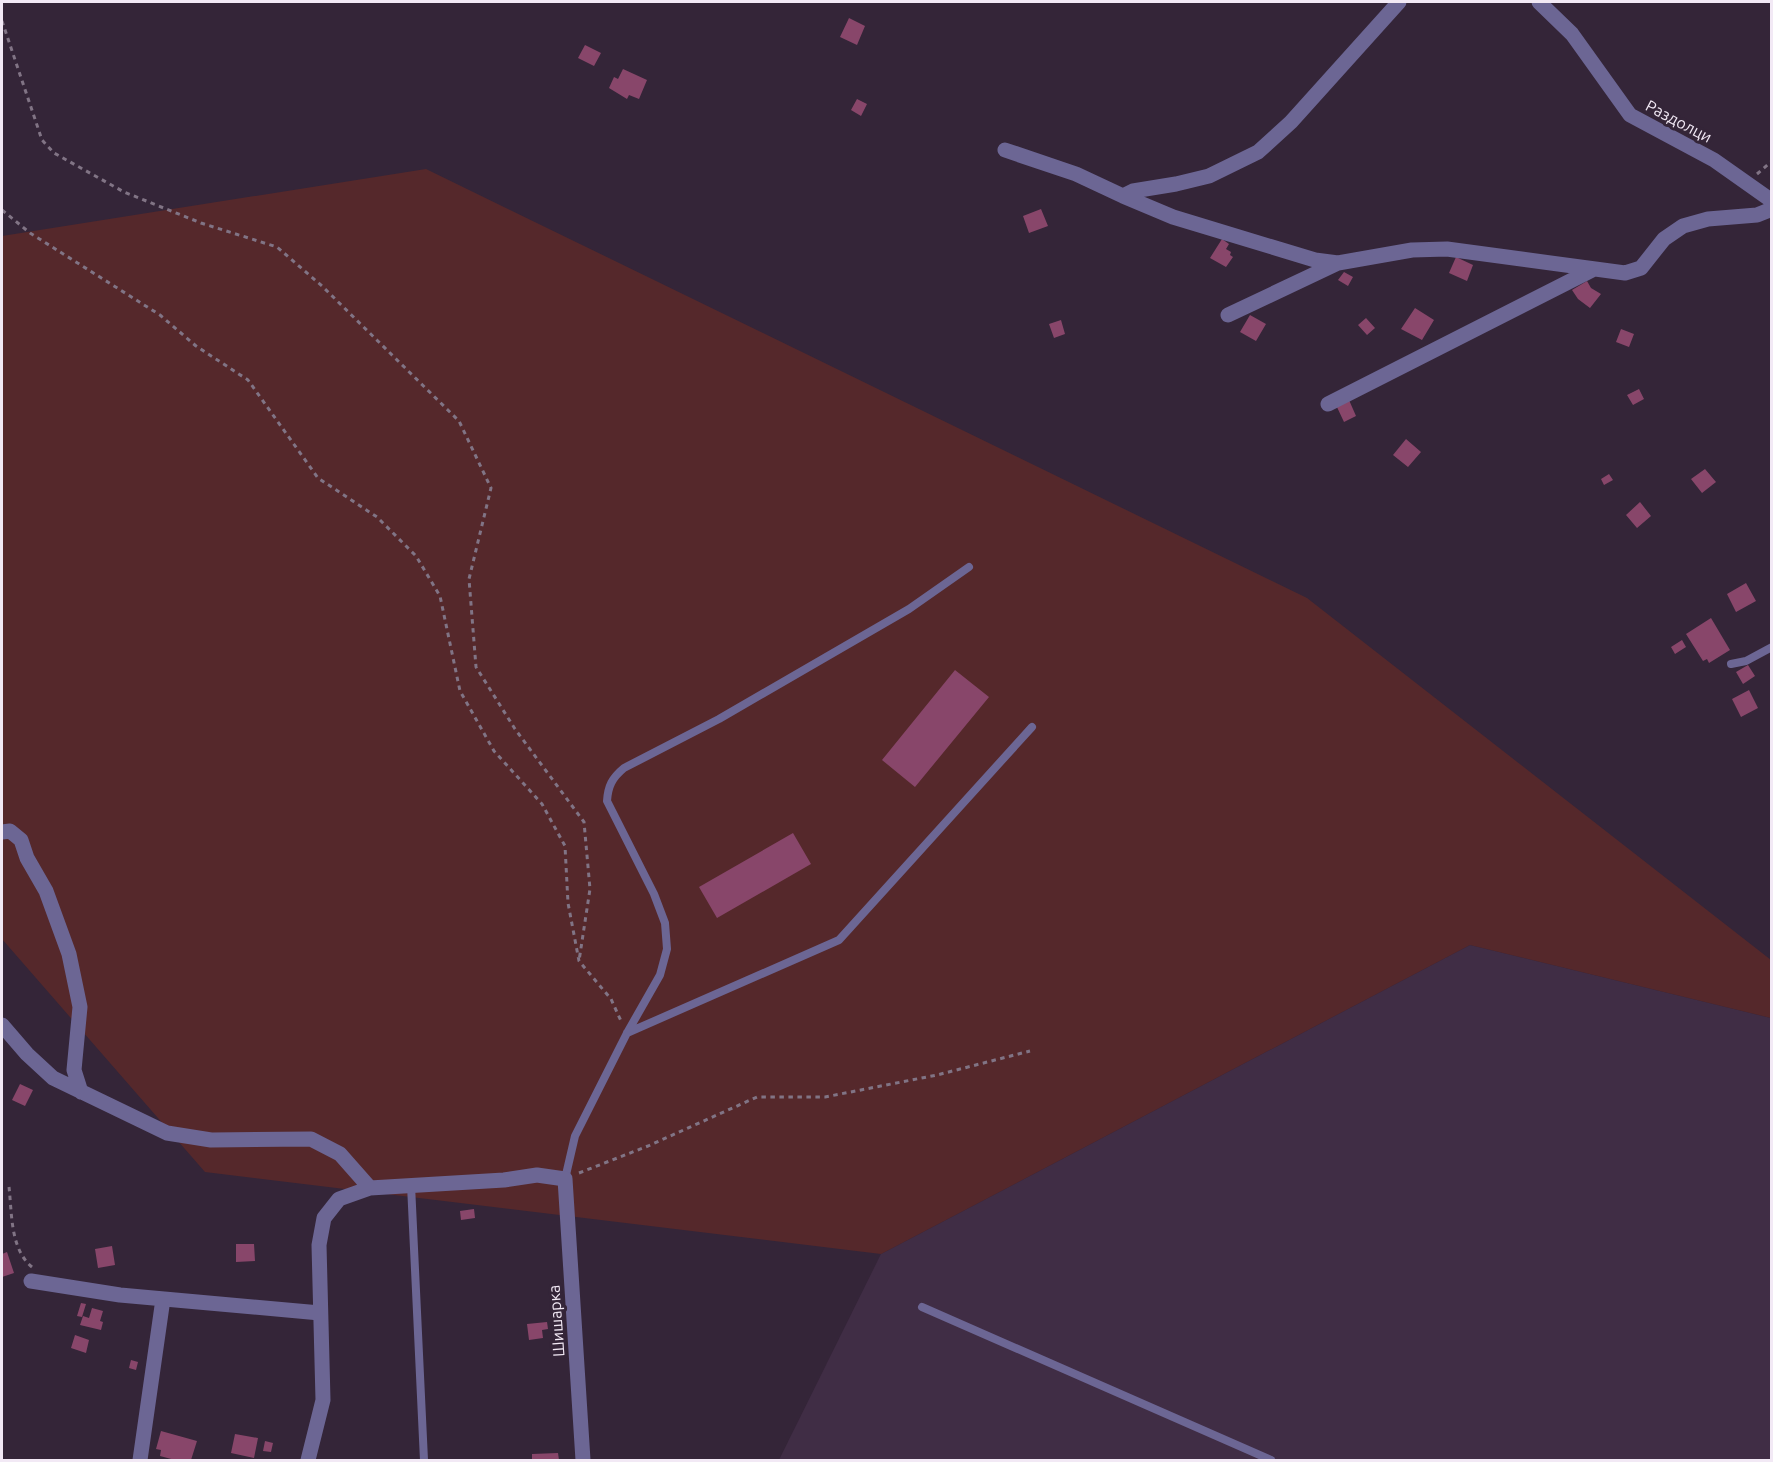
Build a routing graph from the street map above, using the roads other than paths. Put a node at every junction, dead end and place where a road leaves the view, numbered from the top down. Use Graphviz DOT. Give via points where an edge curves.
graph roads {
  1 [pos="1399,2"];
  2 [pos="1539,2"];
  3 [pos="1005,150"];
  4 [pos="1124,196"];
  5 [pos="1772,201"];
  6 [pos="1772,209"];
  7 [pos="1338,264"];
  8 [pos="1594,269"];
  9 [pos="1228,315"];
  10 [pos="1328,404"];
  11 [pos="969,567"];
  12 [pos="1772,647"];
  13 [pos="1731,664"];
  14 [pos="1032,727"];
  15 [pos="2,832"];
  16 [pos="2,1025"];
  17 [pos="627,1033"];
  18 [pos="81,1092"];
  19 [pos="565,1179"];
  20 [pos="411,1185"];
  21 [pos="370,1188"];
  22 [pos="32,1274"];
  23 [pos="163,1299"];
  24 [pos="922,1307"];
  25 [pos="320,1313"];
  26 [pos="140,1461"];
  27 [pos="308,1461"];
  28 [pos="424,1461"];
  29 [pos="583,1461"];
  30 [pos="1271,1461"];
  1 -- 4 [label="street" via="1291,122 1258,152 1209,176"];
  2 -- 5 [label="street, Раздолци" via="1572,34 1630,115 1714,160"];
  3 -- 4 [label="street" via="1076,174"];
  4 -- 7 [label="street" via="1173,217"];
  6 -- 8 [label="street" via="1757,215 1708,219 1683,226 1664,239 1641,268 1625,273"];
  7 -- 8 [label="street" via="1412,250 1447,249"];
  7 -- 9 [label="street"];
  8 -- 10 [label="street"];
  11 -- 17 [label="lane" via="909,609 614,777 607,801 658,904 665,923 667,949 660,975"];
  12 -- 13 [label="lane"];
  14 -- 17 [label="lane" via="839,940"];
  15 -- 18 [label="street" via="10,831 21,840 46,891 69,954 80,1007 74,1070"];
  16 -- 18 [label="street" via="52,1078"];
  17 -- 19 [label="lane" via="575,1136"];
  18 -- 21 [label="street" via="167,1133 211,1140 311,1139 340,1154"];
  19 -- 20 [label="street" via="537,1175"];
  19 -- 29 [label="street, Шишарка"];
  20 -- 21 [label="street"];
  20 -- 28 [label="lane"];
  21 -- 25 [label="street" via="339,1198 324,1218 319,1245"];
  22 -- 23 [label="street" via="120,1295"];
  23 -- 25 [label="street"];
  23 -- 26 [label="street"];
  24 -- 30 [label="lane"];
  25 -- 27 [label="street" via="323,1400"];
}
